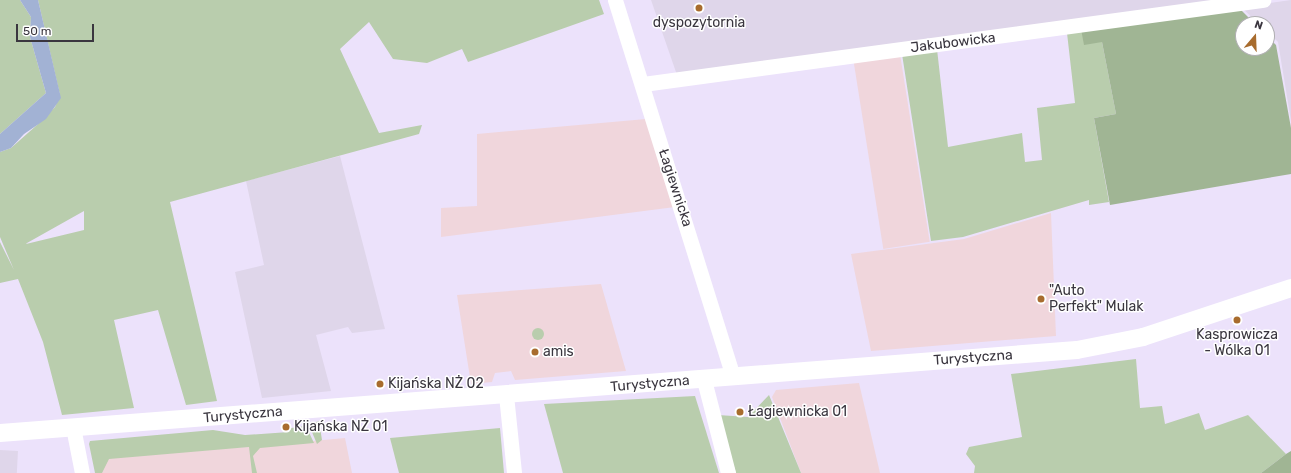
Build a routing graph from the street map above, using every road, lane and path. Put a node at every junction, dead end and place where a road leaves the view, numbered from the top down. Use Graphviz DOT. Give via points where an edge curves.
graph roads {
  1 [pos="615,0"];
  2 [pos="1263,0"];
  3 [pos="643,84"];
  4 [pos="1291,288"];
  5 [pos="733,377"];
  6 [pos="704,380"];
  7 [pos="506,395"];
  8 [pos="72,427"];
  9 [pos="0,433"];
  10 [pos="82,473"];
  11 [pos="514,473"];
  12 [pos="728,473"];
  1 -- 3 [label="street, Łagiewnicka"];
  2 -- 3 [label="street, Jakubowicka"];
  3 -- 5 [label="street, Łagiewnicka"];
  4 -- 5 [label="main road, Turystyczna" via="1115,344"];
  5 -- 6 [label="main road, Turystyczna"];
  6 -- 7 [label="main road, Turystyczna"];
  6 -- 12 [label="street"];
  7 -- 8 [label="main road, Turystyczna"];
  7 -- 11 [label="street"];
  8 -- 9 [label="main road, Turystyczna"];
  8 -- 10 [label="street"];
}
